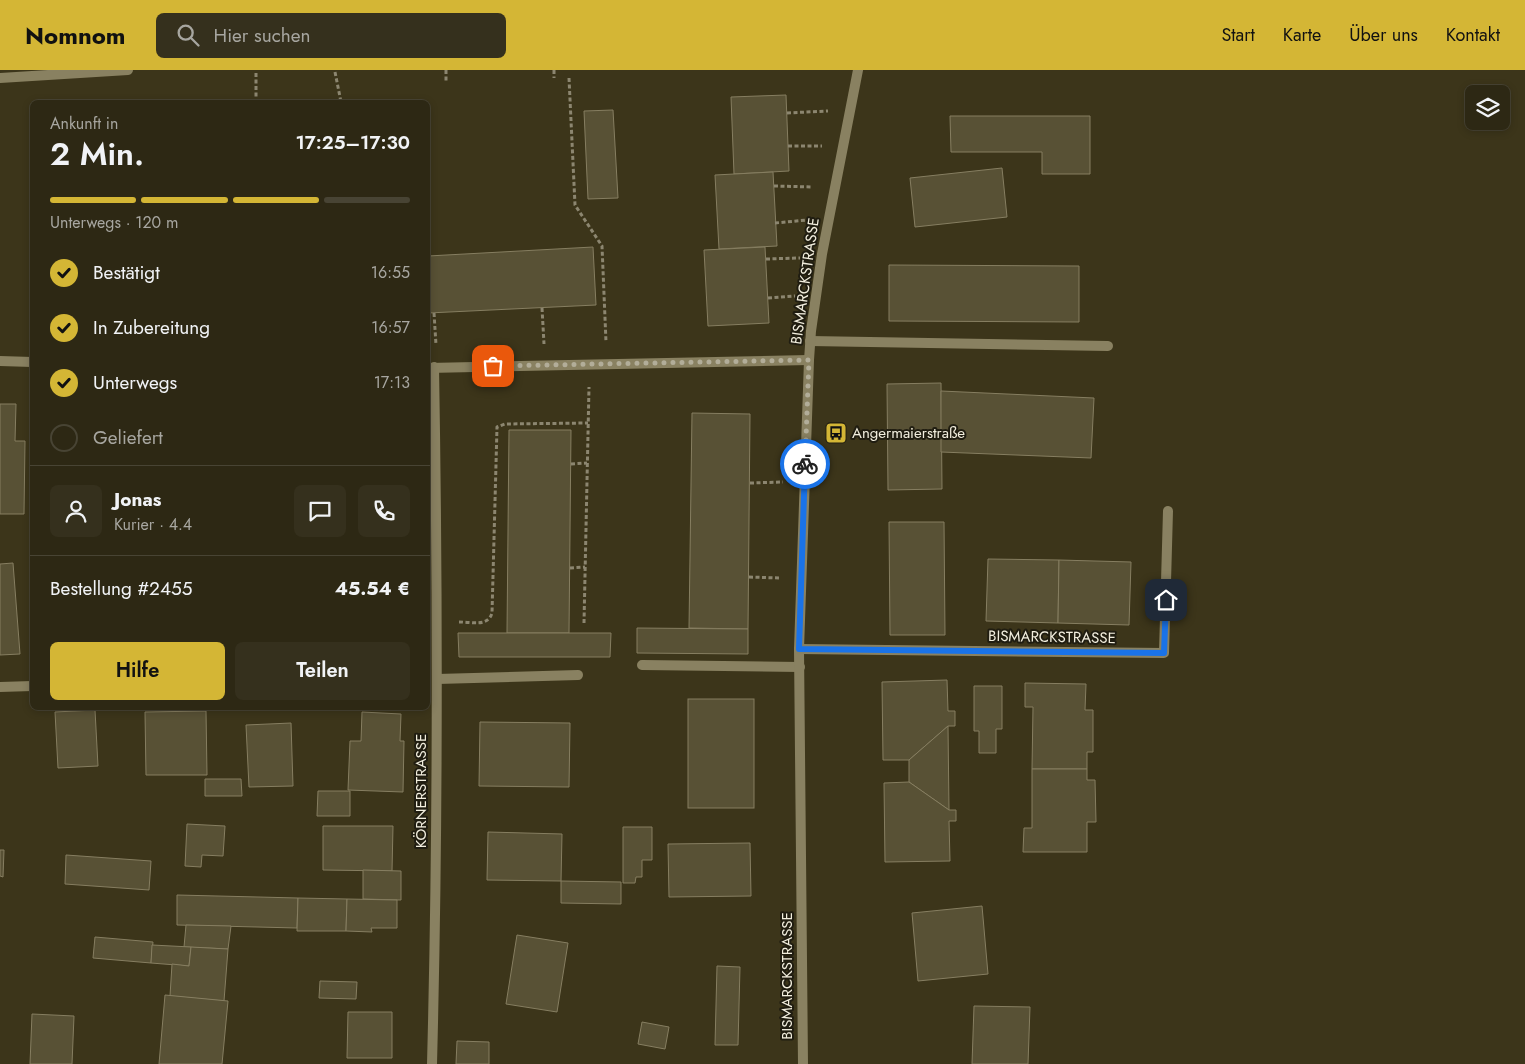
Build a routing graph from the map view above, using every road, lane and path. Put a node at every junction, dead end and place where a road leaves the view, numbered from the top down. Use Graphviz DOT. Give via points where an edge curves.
graph roads {
  1 [pos="128,70"];
  2 [pos="446,70"];
  3 [pos="554,70"];
  4 [pos="858,70"];
  5 [pos="335,72"];
  6 [pos="256,73"];
  7 [pos="0,78"];
  8 [pos="554,78"];
  9 [pos="569,78"];
  10 [pos="446,81"];
  11 [pos="256,100"];
  12 [pos="340,100"];
  13 [pos="829,111"];
  14 [pos="786,113"];
  15 [pos="788,146"];
  16 [pos="823,146"];
  17 [pos="774,186"];
  18 [pos="816,187"];
  19 [pos="810,220"];
  20 [pos="775,223"];
  21 [pos="766,258"];
  22 [pos="804,258"];
  23 [pos="798,296"];
  24 [pos="768,298"];
  25 [pos="542,308"];
  26 [pos="434,313"];
  27 [pos="810,341"];
  28 [pos="1108,346"];
  29 [pos="606,347"];
  30 [pos="544,349"];
  31 [pos="436,351"];
  32 [pos="809,360"];
  33 [pos="0,361"];
  34 [pos="30,362"];
  35 [pos="431,368"];
  36 [pos="589,384"];
  37 [pos="588,424"];
  38 [pos="587,463"];
  39 [pos="571,464"];
  40 [pos="783,482"];
  41 [pos="750,483"];
  42 [pos="1168,511"];
  43 [pos="585,567"];
  44 [pos="570,568"];
  45 [pos="749,577"];
  46 [pos="780,578"];
  47 [pos="451,622"];
  48 [pos="584,623"];
  49 [pos="799,649"];
  50 [pos="642,665"];
  51 [pos="800,667"];
  52 [pos="578,675"];
  53 [pos="432,679"];
  54 [pos="30,686"];
  55 [pos="0,687"];
  56 [pos="432,1064"];
  57 [pos="803,1064"];
  1 -- 7 [label="street"];
  2 -- 10 [label="path"];
  3 -- 8 [label="path"];
  4 -- 27 [label="street, BISMARCKSTRASSE" via="822,254"];
  5 -- 12 [label="path"];
  6 -- 11 [label="path"];
  9 -- 29 [label="path" via="575,205 602,246"];
  13 -- 14 [label="path"];
  15 -- 16 [label="path"];
  17 -- 18 [label="path"];
  19 -- 20 [label="path"];
  21 -- 22 [label="path"];
  23 -- 24 [label="path"];
  25 -- 30 [label="path"];
  26 -- 31 [label="path"];
  27 -- 28 [label="street"];
  27 -- 32 [label="street, BISMARCKSTRASSE"];
  32 -- 35 [label="street"];
  32 -- 49 [label="street, BISMARCKSTRASSE"];
  33 -- 34 [label="street"];
  35 -- 53 [label="street, KÖRNERSTRASSE"];
  36 -- 37 [label="path"];
  37 -- 38 [label="path"];
  37 -- 47 [label="path" via="505,424 497,427 492,612 487,622"];
  38 -- 39 [label="path"];
  38 -- 43 [label="path"];
  40 -- 41 [label="path"];
  42 -- 49 [label="street, BISMARCKSTRASSE" via="1164,653"];
  43 -- 44 [label="path"];
  43 -- 48 [label="path"];
  45 -- 46 [label="path"];
  49 -- 51 [label="street, BISMARCKSTRASSE"];
  50 -- 51 [label="street"];
  51 -- 57 [label="street, BISMARCKSTRASSE"];
  52 -- 53 [label="street"];
  53 -- 56 [label="street, KÖRNERSTRASSE" via="435,952"];
  54 -- 55 [label="street"];
}
